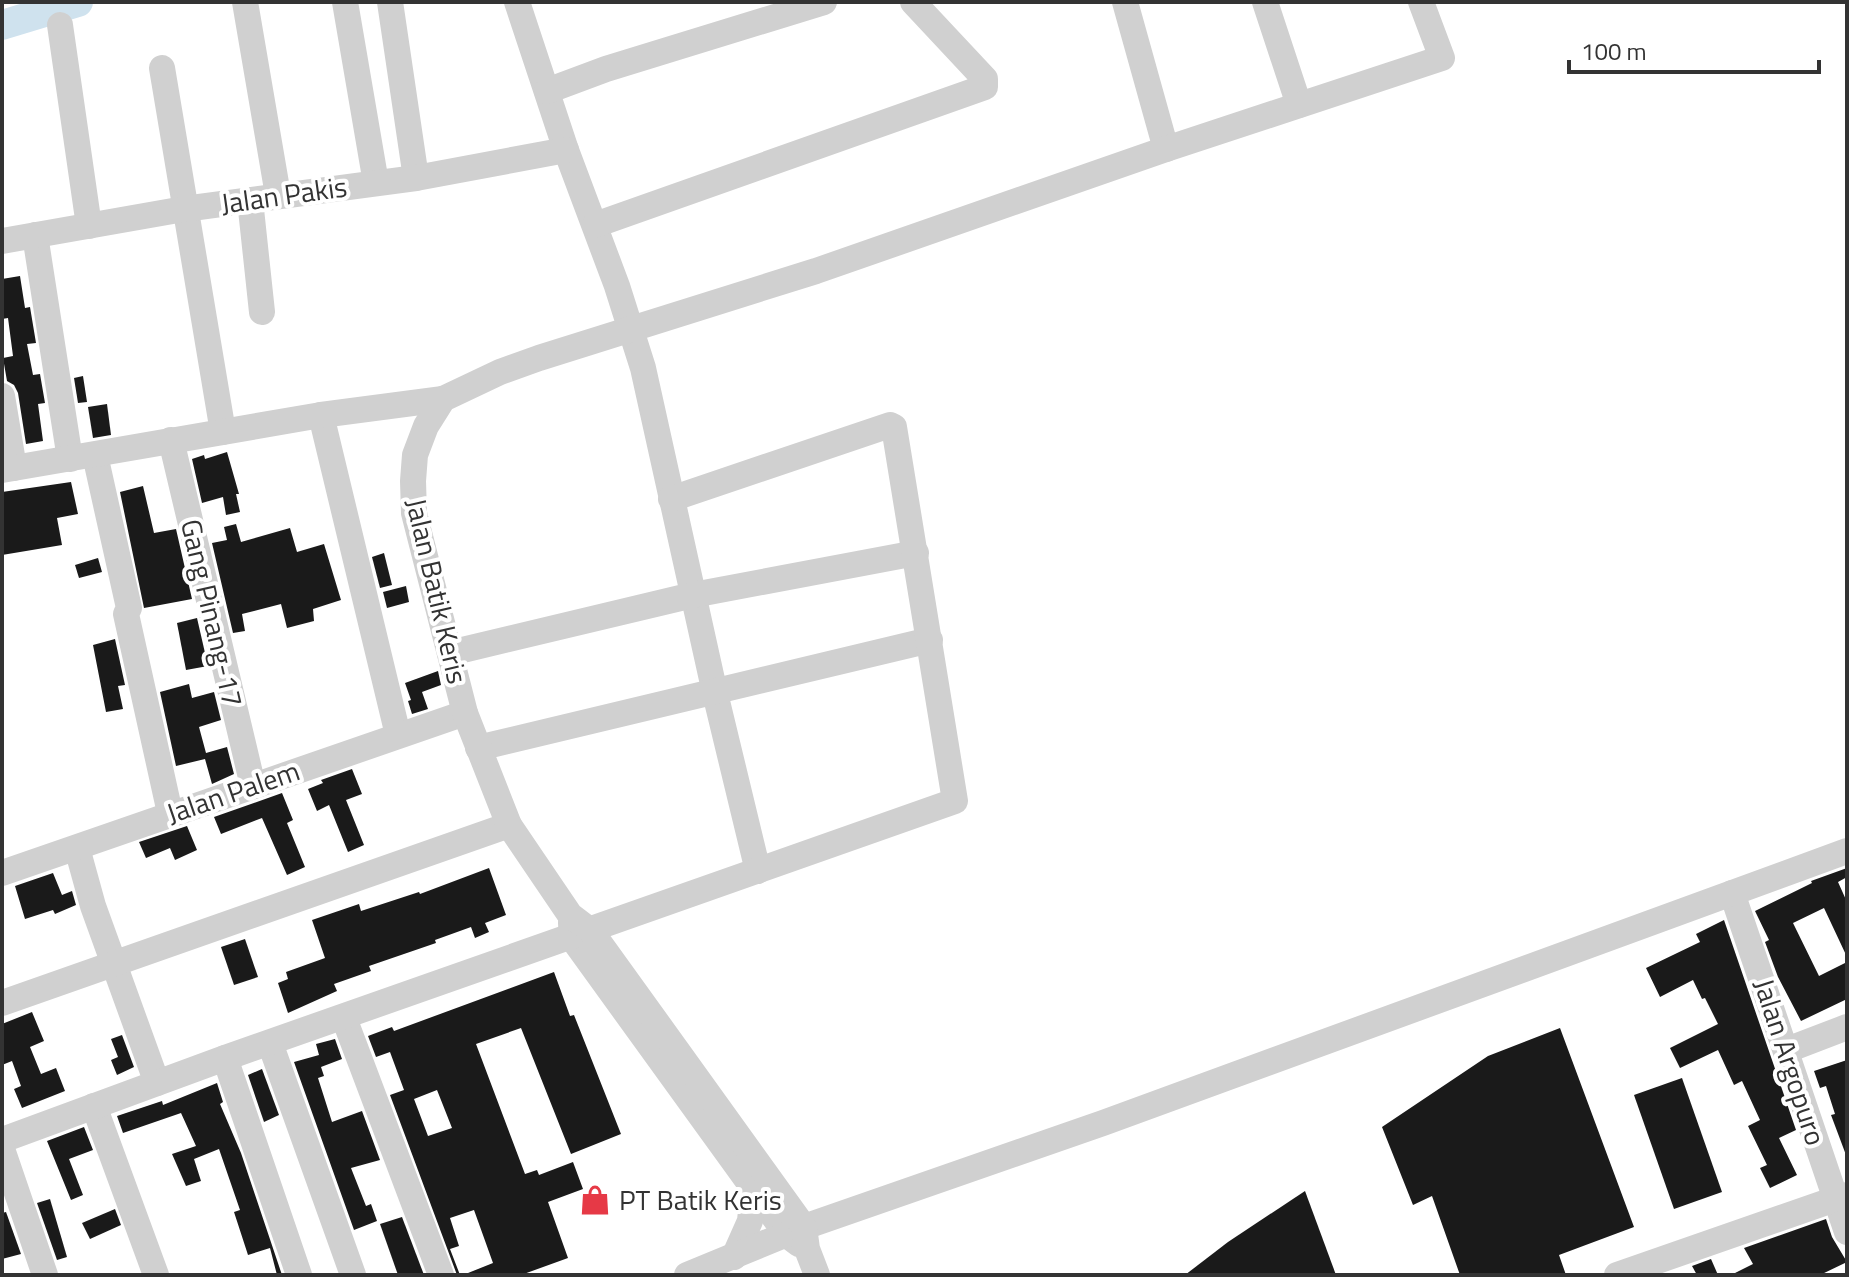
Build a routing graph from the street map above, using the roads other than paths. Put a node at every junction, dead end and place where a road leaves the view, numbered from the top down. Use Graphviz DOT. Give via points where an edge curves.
graph roads {
  1 [pos="245,2"];
  2 [pos="345,2"];
  3 [pos="390,2"];
  4 [pos="517,2"];
  5 [pos="824,2"];
  6 [pos="913,2"];
  7 [pos="1125,2"];
  8 [pos="1265,2"];
  9 [pos="1421,2"];
  10 [pos="60,25"];
  11 [pos="162,68"];
  12 [pos="547,91"];
  13 [pos="1299,105"];
  14 [pos="1166,149"];
  15 [pos="566,150"];
  16 [pos="416,178"];
  17 [pos="376,183"];
  18 [pos="278,195"];
  19 [pos="250,200"];
  20 [pos="184,209"];
  21 [pos="595,225"];
  22 [pos="89,226"];
  23 [pos="35,235"];
  24 [pos="2,241"];
  25 [pos="262,312"];
  26 [pos="632,328"];
  27 [pos="2,396"];
  28 [pos="443,399"];
  29 [pos="321,415"];
  30 [pos="223,432"];
  31 [pos="171,440"];
  32 [pos="82,457"];
  33 [pos="8,469"];
  34 [pos="671,499"];
  35 [pos="916,553"];
  36 [pos="693,595"];
  37 [pos="930,640"];
  38 [pos="450,653"];
  39 [pos="715,693"];
  40 [pos="465,713"];
  41 [pos="398,735"];
  42 [pos="478,748"];
  43 [pos="253,786"];
  44 [pos="170,813"];
  45 [pos="509,825"];
  46 [pos="77,848"];
  47 [pos="1847,851"];
  48 [pos="758,871"];
  49 [pos="2,873"];
  50 [pos="1732,893"];
  51 [pos="578,928"];
  52 [pos="113,964"];
  53 [pos="2,1003"];
  54 [pos="344,1018"];
  55 [pos="1847,1027"];
  56 [pos="270,1043"];
  57 [pos="1787,1050"];
  58 [pos="225,1058"];
  59 [pos="157,1083"];
  60 [pos="94,1106"];
  61 [pos="709,1110"];
  62 [pos="2,1140"];
  63 [pos="2,1149"];
  64 [pos="753,1190"];
  65 [pos="1841,1197"];
  66 [pos="1847,1232"];
  67 [pos="799,1237"];
  68 [pos="734,1257"];
  69 [pos="45,1275"];
  70 [pos="156,1275"];
  71 [pos="299,1275"];
  72 [pos="353,1275"];
  73 [pos="441,1275"];
  74 [pos="687,1275"];
  75 [pos="817,1275"];
  76 [pos="1617,1275"];
  1 -- 18 [label="street"];
  2 -- 17 [label="street"];
  3 -- 16 [label="street"];
  4 -- 12 [label="street"];
  5 -- 12 [label="street"];
  6 -- 21 [label="street" via="985,79 985,87"];
  7 -- 14 [label="street"];
  8 -- 13 [label="street"];
  9 -- 13 [label="street" via="1442,58"];
  10 -- 22 [label="street"];
  11 -- 20 [label="street"];
  12 -- 15 [label="street"];
  13 -- 14 [label="street"];
  14 -- 26 [label="street" via="830,266"];
  15 -- 16 [label="street, Jalan Pakis"];
  15 -- 21 [label="street"];
  16 -- 17 [label="street, Jalan Pakis"];
  17 -- 18 [label="street, Jalan Pakis"];
  18 -- 19 [label="street, Jalan Pakis"];
  19 -- 20 [label="street, Jalan Pakis"];
  19 -- 25 [label="street"];
  20 -- 22 [label="street, Jalan Pakis"];
  20 -- 30 [label="street"];
  21 -- 26 [label="street"];
  22 -- 23 [label="street, Jalan Pakis"];
  23 -- 24 [label="street, Jalan Pakis"];
  23 -- 32 [label="street"];
  26 -- 28 [label="street" via="500,372"];
  26 -- 34 [label="street"];
  27 -- 33 [label="street"];
  28 -- 29 [label="street"];
  28 -- 38 [label="street, Jalan Batik Keris" via="421,438 413,481 417,530"];
  29 -- 30 [label="street"];
  29 -- 41 [label="street"];
  30 -- 31 [label="street"];
  31 -- 32 [label="street"];
  31 -- 43 [label="street, Gang Pinang-17"];
  32 -- 33 [label="street"];
  32 -- 44 [label="street" via="129,608 126,614"];
  34 -- 35 [label="street" via="892,425"];
  34 -- 36 [label="street"];
  35 -- 36 [label="street"];
  35 -- 37 [label="street"];
  36 -- 38 [label="street"];
  36 -- 39 [label="street"];
  37 -- 39 [label="street"];
  37 -- 48 [label="street" via="955,801"];
  38 -- 40 [label="street, Jalan Batik Keris"];
  39 -- 42 [label="street"];
  39 -- 48 [label="street"];
  40 -- 41 [label="street, Jalan Palem"];
  40 -- 42 [label="street, Jalan Batik Keris"];
  41 -- 43 [label="street, Jalan Palem"];
  42 -- 45 [label="street, Jalan Batik Keris"];
  43 -- 44 [label="street, Jalan Palem"];
  44 -- 46 [label="street, Jalan Palem"];
  45 -- 51 [label="street, Jalan Batik Keris"];
  45 -- 52 [label="street"];
  46 -- 49 [label="street, Jalan Palem"];
  46 -- 52 [label="street"];
  47 -- 50 [label="street"];
  48 -- 51 [label="street"];
  50 -- 57 [label="street, Jalan Argopuro"];
  50 -- 67 [label="street"];
  51 -- 54 [label="street"];
  51 -- 61 [label="street, Jalan Batik Keris"];
  52 -- 53 [label="street"];
  52 -- 59 [label="street"];
  54 -- 56 [label="street"];
  54 -- 73 [label="street"];
  55 -- 57 [label="street"];
  56 -- 58 [label="street"];
  56 -- 72 [label="street"];
  57 -- 65 [label="street, Jalan Argopuro"];
  58 -- 59 [label="street"];
  58 -- 71 [label="street"];
  59 -- 60 [label="street"];
  60 -- 62 [label="street"];
  60 -- 70 [label="street"];
  61 -- 64 [label="street"];
  61 -- 67 [label="street"];
  63 -- 69 [label="street"];
  64 -- 67 [label="street"];
  64 -- 68 [label="street" via="750,1221"];
  65 -- 66 [label="street, Jalan Argopuro"];
  65 -- 76 [label="street"];
  67 -- 68 [label="street"];
  67 -- 75 [label="street"];
  68 -- 74 [label="street"];
}
